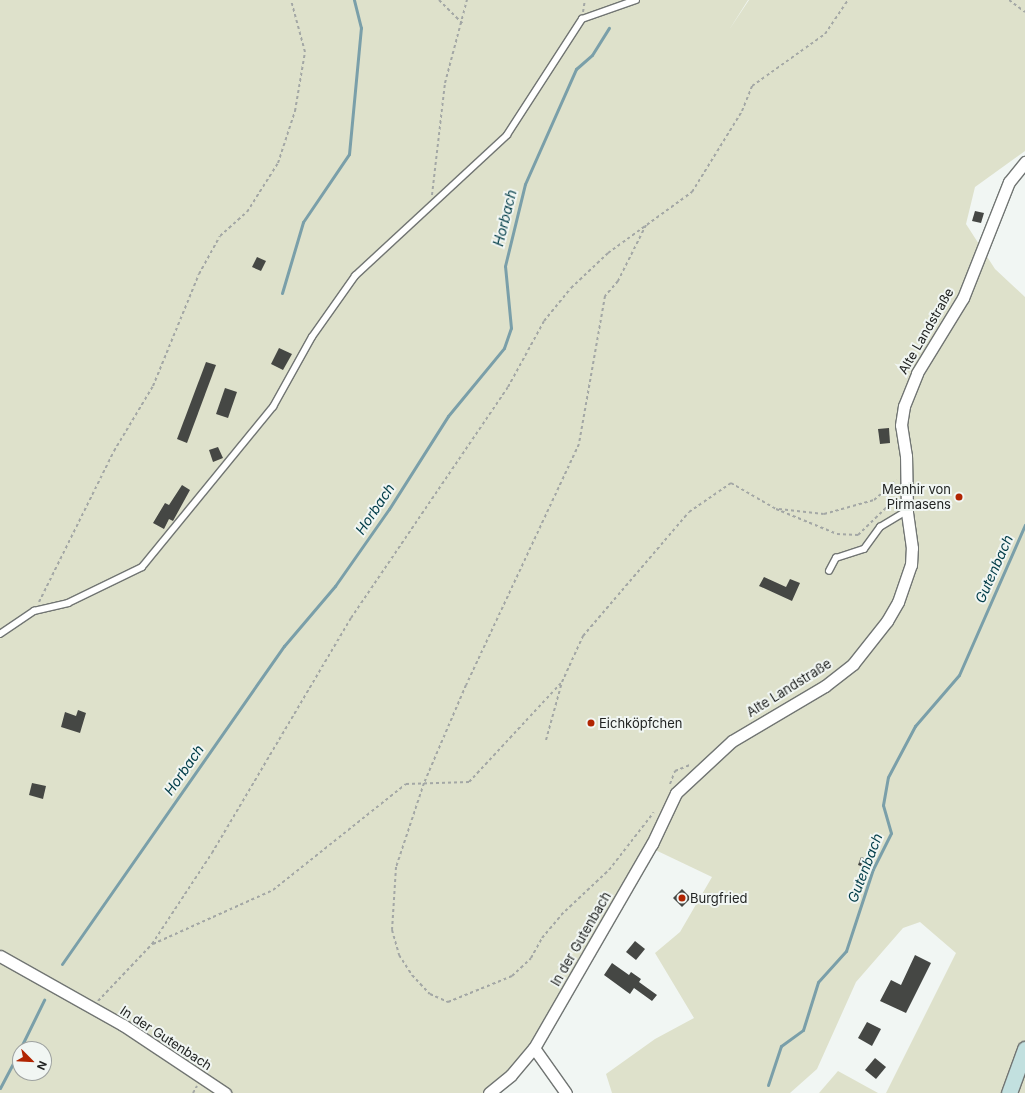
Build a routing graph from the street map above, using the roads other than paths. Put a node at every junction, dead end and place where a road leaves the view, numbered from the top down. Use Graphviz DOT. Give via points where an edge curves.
graph roads {
  1 [pos="636,0"];
  2 [pos="1025,162"];
  3 [pos="907,511"];
  4 [pos="829,571"];
  5 [pos="0,634"];
  6 [pos="652,844"];
  7 [pos="0,956"];
  8 [pos="534,1048"];
  9 [pos="1025,1049"];
  10 [pos="225,1093"];
  11 [pos="489,1093"];
  12 [pos="566,1093"];
  13 [pos="1009,1093"];
  1 -- 5 [label="lane" via="582,19 507,135 355,276 312,337 273,407 142,567 68,603 34,610"];
  2 -- 3 [label="street, Alte Landstraße" via="1009,182 1001,199 954,316 911,385 901,425 907,471"];
  3 -- 4 [label="lane" via="880,527 864,549 836,558"];
  3 -- 6 [label="street, Alte Landstraße" via="912,548 908,573 887,621 865,652 825,686 757,724 709,760 676,793"];
  6 -- 8 [label="street, In der Gutenbach"];
  7 -- 10 [label="street, In der Gutenbach" via="92,1008"];
  8 -- 11 [label="street, In der Gutenbach" via="511,1075"];
  8 -- 12 [label="street"];
  9 -- 13 [label="main road"];
}
